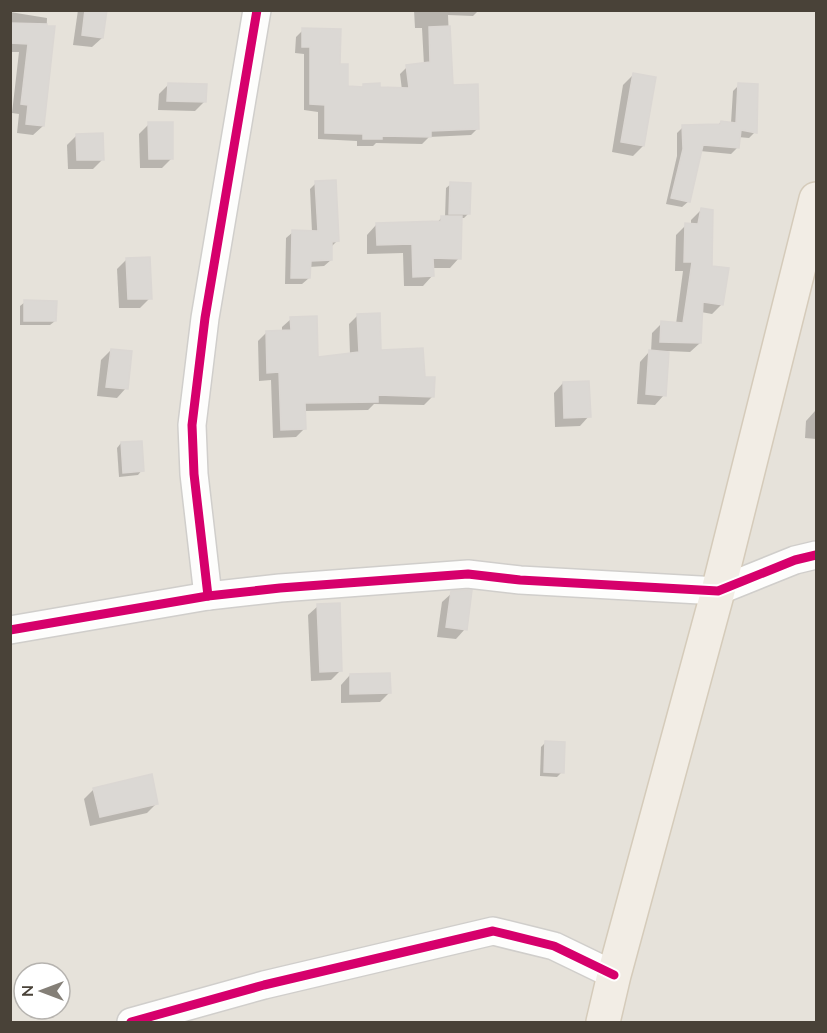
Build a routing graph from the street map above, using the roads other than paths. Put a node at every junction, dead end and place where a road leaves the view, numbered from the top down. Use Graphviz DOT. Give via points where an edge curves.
graph roads {
  1 [pos="257,10"];
  2 [pos="816,199"];
  3 [pos="816,555"];
  4 [pos="718,591"];
  5 [pos="208,596"];
  6 [pos="10,630"];
  7 [pos="614,975"];
  8 [pos="131,1023"];
  9 [pos="603,1023"];
  1 -- 5 [label="street" via="205,318 192,425"];
  2 -- 4 [label="main road"];
  3 -- 4 [label="street"];
  4 -- 5 [label="street" via="468,574"];
  4 -- 7 [label="main road"];
  5 -- 6 [label="street"];
  7 -- 8 [label="street" via="554,946 494,931 264,985"];
  7 -- 9 [label="main road"];
}
